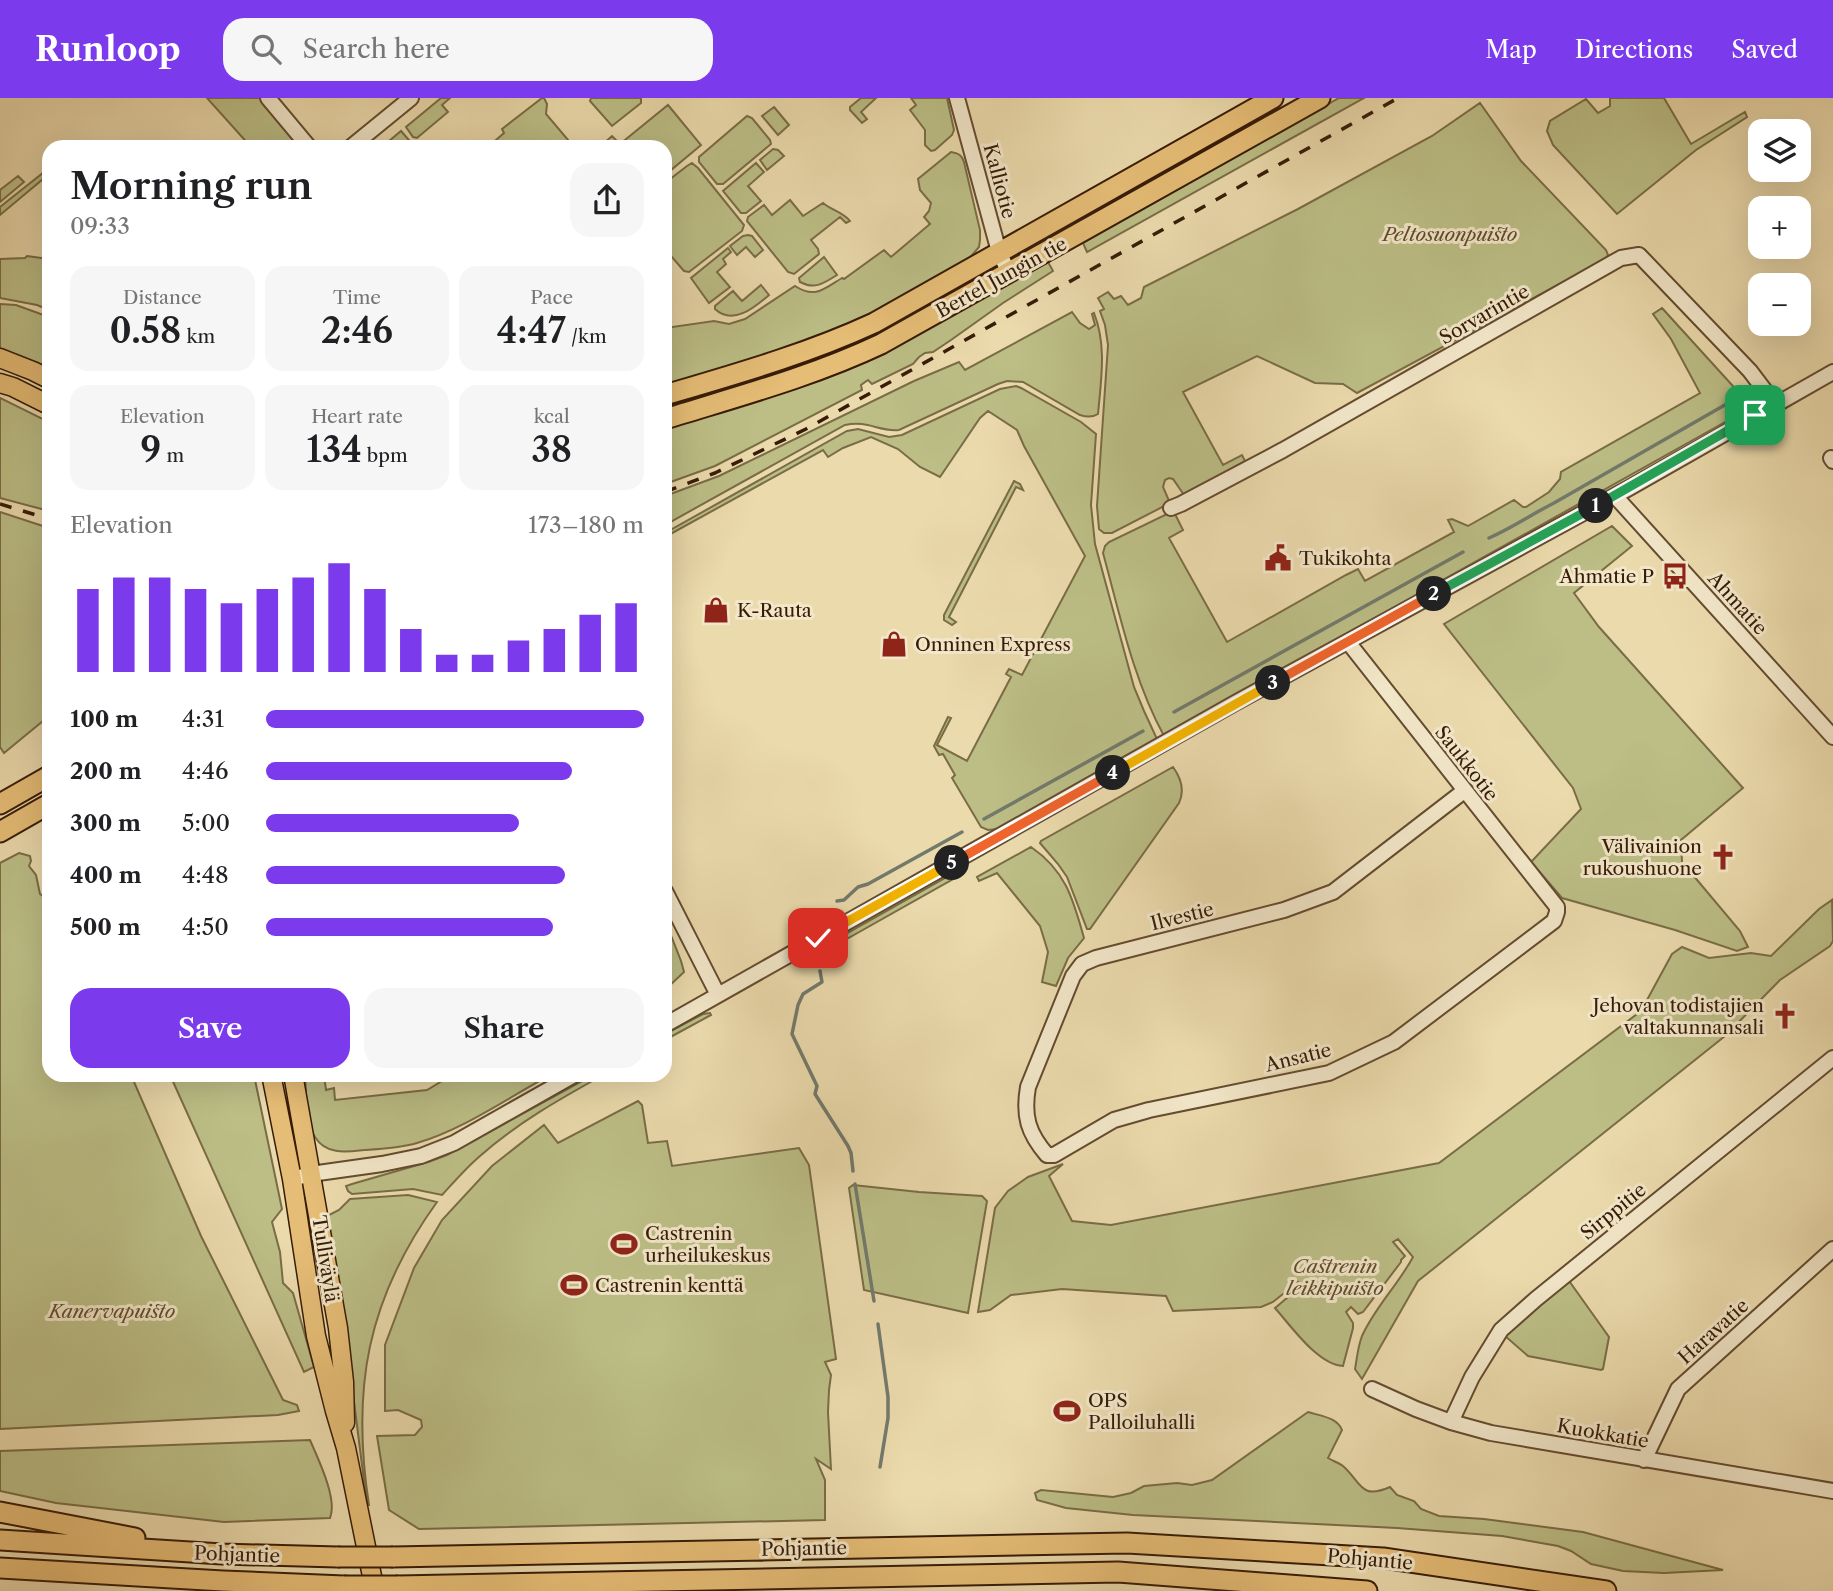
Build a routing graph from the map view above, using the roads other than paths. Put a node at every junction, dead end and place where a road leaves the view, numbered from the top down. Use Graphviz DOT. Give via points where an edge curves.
graph roads {
  1 [pos="268,98"];
  2 [pos="411,98"];
  3 [pos="957,98"];
  4 [pos="1273,98"];
  5 [pos="1320,98"];
  6 [pos="303,140"];
  7 [pos="360,140"];
  8 [pos="999,252"];
  9 [pos="1009,273"];
  10 [pos="0,358"];
  11 [pos="1833,372"];
  12 [pos="42,375"];
  13 [pos="0,383"];
  14 [pos="672,393"];
  15 [pos="42,402"];
  16 [pos="1775,404"];
  17 [pos="672,417"];
  18 [pos="1615,496"];
  19 [pos="1171,508"];
  20 [pos="1348,642"];
  21 [pos="1833,737"];
  22 [pos="42,780"];
  23 [pos="1464,791"];
  24 [pos="0,804"];
  25 [pos="42,809"];
  26 [pos="0,832"];
  27 [pos="672,905"];
  28 [pos="1557,907"];
  29 [pos="718,995"];
  30 [pos="672,1021"];
  31 [pos="1833,1058"];
  32 [pos="273,1082"];
  33 [pos="294,1082"];
  34 [pos="562,1082"];
  35 [pos="1047,1155"];
  36 [pos="311,1174"];
  37 [pos="292,1179"];
  38 [pos="1833,1250"];
  39 [pos="1372,1389"];
  40 [pos="1451,1422"];
  41 [pos="346,1448"];
  42 [pos="1644,1460"];
  43 [pos="1833,1491"];
  44 [pos="0,1512"];
  45 [pos="0,1540"];
  46 [pos="222,1554"];
  47 [pos="0,1568"];
  48 [pos="0,1580"];
  49 [pos="223,1581"];
  50 [pos="375,1591"];
  51 [pos="1367,1591"];
  52 [pos="1605,1591"];
  1 -- 6 [label="street"];
  2 -- 7 [label="street"];
  3 -- 8 [label="street, Kalliotie"];
  4 -- 8 [label="highway, Bertel Jungin tie"];
  5 -- 9 [label="highway, Bertel Jungin tie"];
  8 -- 9 [label="street, Kalliotie"];
  8 -- 14 [label="highway, Bertel Jungin tie" via="834,342"];
  9 -- 17 [label="highway, Bertel Jungin tie" via="843,362"];
  10 -- 12 [label="main road"];
  11 -- 16 [label="street"];
  13 -- 15 [label="main road"];
  16 -- 18 [label="street"];
  16 -- 19 [label="street, Sorvarintie" via="1639,255 1621,258 1283,450"];
  18 -- 20 [label="street"];
  18 -- 21 [label="street, Ahmatie"];
  20 -- 23 [label="street, Saukkotie"];
  20 -- 29 [label="street"];
  22 -- 24 [label="highway"];
  23 -- 28 [label="street, Saukkotie"];
  23 -- 35 [label="street, Ilvestie" via="1333,892 1284,910 1082,964 1028,1087 1027,1120"];
  25 -- 26 [label="highway"];
  27 -- 29 [label="street"];
  28 -- 35 [label="street, Ansatie" via="1554,921 1394,1042 1329,1073 1114,1120"];
  29 -- 30 [label="street"];
  31 -- 40 [label="street, Sirppitie" via="1501,1330"];
  32 -- 37 [label="main road, Tulliväylä"];
  33 -- 36 [label="main road, Tulliväylä"];
  34 -- 36 [label="street" via="454,1143 421,1156"];
  36 -- 37 [label="street"];
  36 -- 41 [label="main road, Tulliväylä" via="338,1328"];
  37 -- 41 [label="main road, Tulliväylä" via="316,1336"];
  38 -- 42 [label="street, Haravatie" via="1678,1389"];
  39 -- 40 [label="street, Kuokkatie"];
  40 -- 42 [label="street, Kuokkatie"];
  41 -- 50 [label="main road, Tulliväylä"];
  42 -- 43 [label="street, Kuokkatie"];
  44 -- 46 [label="highway"];
  45 -- 46 [label="highway, Pohjantie"];
  46 -- 52 [label="highway, Pohjantie, bridge" via="393,1558 1127,1543 1383,1558"];
  47 -- 49 [label="highway, Pohjantie"];
  48 -- 49 [label="highway"];
  49 -- 51 [label="highway, Pohjantie, bridge" via="398,1586 1118,1572"];
}
